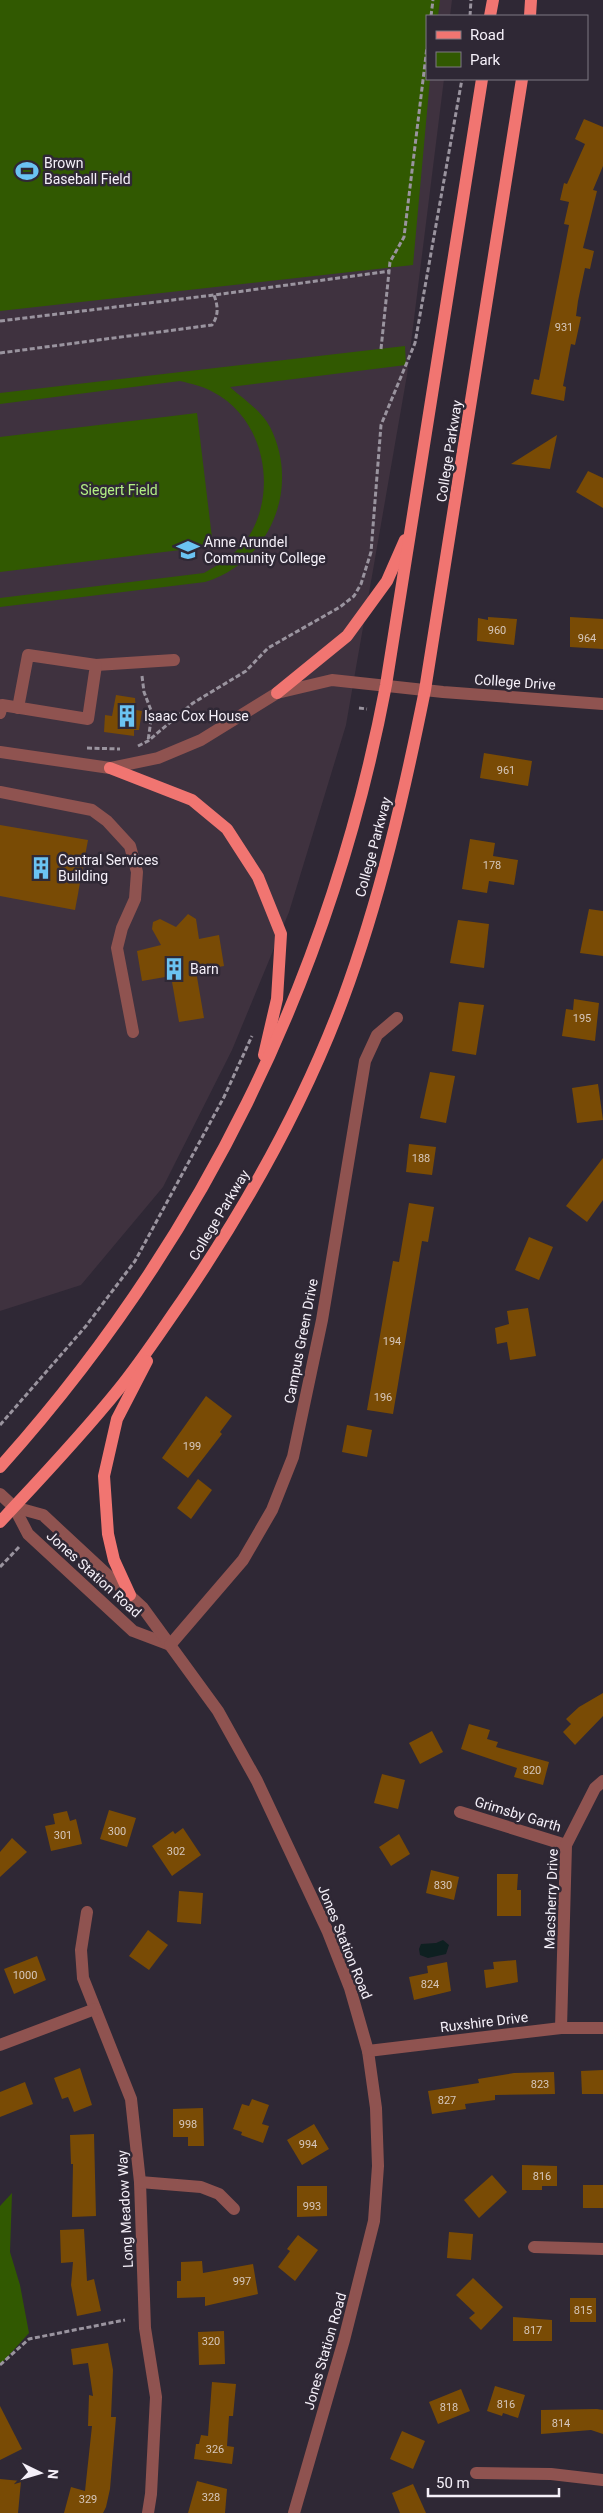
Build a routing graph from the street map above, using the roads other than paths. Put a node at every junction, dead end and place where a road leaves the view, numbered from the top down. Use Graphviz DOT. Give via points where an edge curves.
graph roads {
  1 [pos="493,0"];
  2 [pos="531,0"];
  3 [pos="490,15"];
  4 [pos="530,15"];
  5 [pos="482,80"];
  6 [pos="522,80"];
  7 [pos="414,514"];
  8 [pos="174,660"];
  9 [pos="96,665"];
  10 [pos="386,686"];
  11 [pos="425,690"];
  12 [pos="277,693"];
  13 [pos="603,704"];
  14 [pos="18,708"];
  15 [pos="0,713"];
  16 [pos="0,752"];
  17 [pos="110,768"];
  18 [pos="0,792"];
  19 [pos="397,1018"];
  20 [pos="133,1032"];
  21 [pos="256,1089"];
  22 [pos="166,1325"];
  23 [pos="0,1467"];
  24 [pos="0,1494"];
  25 [pos="14,1507"];
  26 [pos="0,1522"];
  27 [pos="130,1595"];
  28 [pos="170,1645"];
  29 [pos="603,1781"];
  30 [pos="460,1812"];
  31 [pos="566,1845"];
  32 [pos="87,1912"];
  33 [pos="95,2009"];
  34 [pos="561,2028"];
  35 [pos="603,2028"];
  36 [pos="0,2045"];
  37 [pos="368,2051"];
  38 [pos="140,2182"];
  39 [pos="234,2209"];
  40 [pos="534,2247"];
  41 [pos="603,2248"];
  42 [pos="476,2473"];
  43 [pos="603,2480"];
  44 [pos="148,2513"];
  45 [pos="294,2513"];
  1 -- 3 [label="main road"];
  2 -- 4 [label="main road"];
  5 -- 7 [label="main road, College Parkway"];
  6 -- 11 [label="main road, College Parkway"];
  7 -- 10 [label="main road, College Parkway"];
  7 -- 12 [label="main road" via="387,581 368,610 348,636"];
  8 -- 9 [label="street"];
  9 -- 14 [label="street" via="28,655"];
  9 -- 14 [label="street" via="88,719"];
  10 -- 11 [label="street, College Drive"];
  10 -- 12 [label="street, College Drive" via="332,680"];
  10 -- 21 [label="main road, College Parkway" via="371,761 327,916"];
  11 -- 13 [label="street, College Drive"];
  11 -- 22 [label="main road, College Parkway" via="377,894 343,999 298,1104 254,1186"];
  12 -- 17 [label="street, College Drive" via="201,740 158,758"];
  14 -- 15 [label="street" via="2,706"];
  16 -- 17 [label="street"];
  17 -- 21 [label="main road" via="192,800 227,829 258,877 280,934 277,999"];
  18 -- 20 [label="street" via="92,810 130,846 137,872 135,900 117,948"];
  19 -- 28 [label="street, Campus Green Drive" via="377,1035 365,1061 322,1320 293,1457 272,1510 242,1560"];
  21 -- 23 [label="main road, College Parkway" via="209,1178 144,1283 67,1386"];
  22 -- 25 [label="main road, College Parkway" via="119,1390"];
  22 -- 27 [label="main road" via="117,1420 104,1476 108,1534 114,1560"];
  24 -- 25 [label="street, Jones Station Road"];
  25 -- 26 [label="main road, College Parkway"];
  25 -- 27 [label="street, Jones Station Road" via="43,1515"];
  25 -- 28 [label="street, Jones Station Road" via="28,1534 134,1631"];
  27 -- 28 [label="street, Jones Station Road"];
  28 -- 37 [label="street, Jones Station Road" via="218,1711 257,1781 328,1932 350,1988"];
  29 -- 31 [label="street, Macsherry Drive" via="595,1788"];
  30 -- 31 [label="street, Grimsby Garth"];
  31 -- 34 [label="street, Macsherry Drive"];
  32 -- 33 [label="street, Long Meadow Way" via="81,1950 83,1978"];
  33 -- 36 [label="street"];
  33 -- 38 [label="street, Long Meadow Way" via="131,2099"];
  34 -- 35 [label="street, Ruxshire Drive"];
  34 -- 37 [label="street, Ruxshire Drive"];
  37 -- 45 [label="street, Jones Station Road" via="376,2108 378,2166 374,2220 358,2289"];
  38 -- 39 [label="street" via="201,2187 219,2194"];
  38 -- 44 [label="street, Long Meadow Way" via="145,2328 156,2397"];
  40 -- 41 [label="street"];
  42 -- 43 [label="street" via="551,2474"];
}
